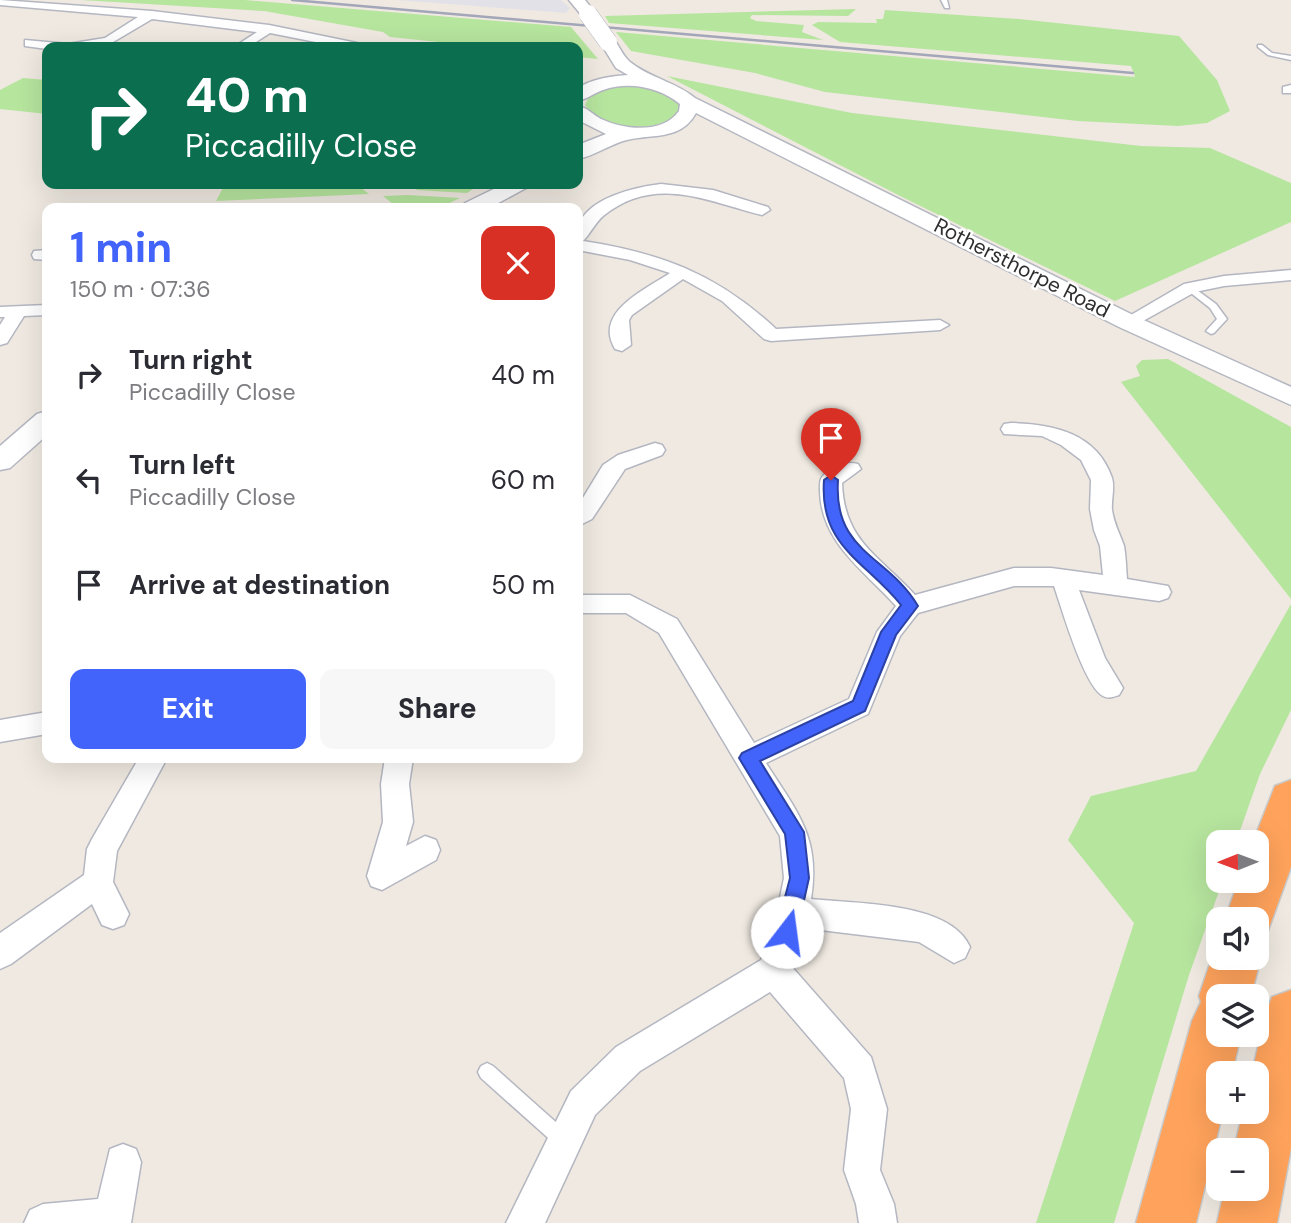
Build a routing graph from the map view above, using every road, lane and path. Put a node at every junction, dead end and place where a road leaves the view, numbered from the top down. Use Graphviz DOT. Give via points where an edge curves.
graph roads {
  1 [pos="577,0"];
  2 [pos="0,2"];
  3 [pos="152,14"];
  4 [pos="589,15"];
  5 [pos="269,29"];
  6 [pos="101,42"];
  7 [pos="248,42"];
  8 [pos="333,42"];
  9 [pos="29,43"];
  10 [pos="42,44"];
  11 [pos="1259,46"];
  12 [pos="1291,58"];
  13 [pos="622,64"];
  14 [pos="605,83"];
  15 [pos="654,84"];
  16 [pos="583,99"];
  17 [pos="689,102"];
  18 [pos="583,110"];
  19 [pos="668,128"];
  20 [pos="599,134"];
  21 [pos="755,135"];
  22 [pos="583,148"];
  23 [pos="509,189"];
  24 [pos="483,203"];
  25 [pos="762,211"];
  26 [pos="583,228"];
  27 [pos="583,246"];
  28 [pos="682,272"];
  29 [pos="1284,276"];
  30 [pos="1190,288"];
  31 [pos="1291,290"];
  32 [pos="42,310"];
  33 [pos="9,311"];
  34 [pos="1128,322"];
  35 [pos="940,325"];
  36 [pos="1211,331"];
  37 [pos="0,340"];
  38 [pos="622,345"];
  39 [pos="1291,397"];
  40 [pos="42,424"];
  41 [pos="1011,429"];
  42 [pos="655,450"];
  43 [pos="0,461"];
  44 [pos="850,469"];
  45 [pos="583,515"];
  46 [pos="1063,579"];
  47 [pos="1116,586"];
  48 [pos="1159,592"];
  49 [pos="583,604"];
  50 [pos="910,606"];
  51 [pos="1110,688"];
  52 [pos="42,724"];
  53 [pos="0,731"];
  54 [pos="748,758"];
  55 [pos="150,763"];
  56 [pos="399,763"];
  57 [pos="1291,800"];
  58 [pos="425,850"];
  59 [pos="98,883"];
  60 [pos="1253,907"];
  61 [pos="793,912"];
  62 [pos="113,914"];
  63 [pos="954,947"];
  64 [pos="0,953"];
  65 [pos="774,971"];
  66 [pos="1291,1016"];
  67 [pos="1211,1047"];
  68 [pos="486,1072"];
  69 [pos="1265,1138"];
  70 [pos="565,1142"];
  71 [pos="123,1162"];
  72 [pos="1251,1201"];
  73 [pos="113,1219"];
  74 [pos="43,1223"];
  75 [pos="526,1223"];
  76 [pos="878,1223"];
  77 [pos="1166,1223"];
  78 [pos="1247,1223"];
  1 -- 4 [label="street"];
  2 -- 3 [label="street"];
  3 -- 5 [label="street"];
  3 -- 6 [label="street"];
  4 -- 13 [label="street, bridge"];
  5 -- 7 [label="street"];
  5 -- 8 [label="street"];
  9 -- 10 [label="street"];
  11 -- 12 [label="lane" via="1270,54"];
  13 -- 14 [label="street"];
  13 -- 15 [label="street"];
  14 -- 15 [label="street, Rothersthorpe Road"];
  14 -- 16 [label="street, Rothersthorpe Road"];
  15 -- 17 [label="street, Rothersthorpe Road"];
  17 -- 19 [label="street" via="686,118"];
  17 -- 21 [label="street, Rothersthorpe Road"];
  18 -- 20 [label="street, Rothersthorpe Road"];
  19 -- 20 [label="street, Rothersthorpe Road"];
  19 -- 21 [label="street, Rothersthorpe Road" via="720,128"];
  20 -- 22 [label="street, Rothersthorpe Road"];
  21 -- 34 [label="street, Rothersthorpe Road"];
  23 -- 24 [label="street"];
  25 -- 26 [label="street" via="704,191 657,190 635,193 599,208"];
  27 -- 28 [label="street" via="630,253"];
  28 -- 35 [label="street" via="722,291 771,335"];
  28 -- 38 [label="street" via="624,312 620,320"];
  29 -- 30 [label="street"];
  29 -- 31 [label="street"];
  30 -- 34 [label="street"];
  30 -- 36 [label="lane" via="1222,319"];
  32 -- 33 [label="street"];
  33 -- 37 [label="street"];
  34 -- 39 [label="street, Rothersthorpe Road"];
  40 -- 43 [label="street"];
  41 -- 47 [label="street" via="1045,430 1090,456 1102,480 1101,509 1112,546"];
  42 -- 45 [label="street" via="619,463"];
  44 -- 50 [label="street" via="831,480 830,499 839,530 856,554"];
  46 -- 47 [label="street"];
  46 -- 50 [label="street" via="1014,577"];
  46 -- 51 [label="street" via="1093,661"];
  47 -- 48 [label="street"];
  49 -- 54 [label="street" via="630,604 668,626"];
  50 -- 54 [label="street" via="889,632 859,706"];
  52 -- 53 [label="street"];
  54 -- 61 [label="street" via="794,832 799,878"];
  55 -- 59 [label="street" via="102,849"];
  56 -- 58 [label="street" via="395,784 398,822 382,876"];
  57 -- 60 [label="highway"];
  59 -- 62 [label="street"];
  59 -- 64 [label="street"];
  61 -- 63 [label="street" via="925,927"];
  61 -- 65 [label="street"];
  65 -- 70 [label="street" via="628,1059 583,1103"];
  65 -- 76 [label="street" via="859,1069 869,1110 862,1170"];
  66 -- 69 [label="highway"];
  67 -- 77 [label="highway"];
  68 -- 70 [label="lane"];
  70 -- 75 [label="street"];
  71 -- 73 [label="street"];
  72 -- 78 [label="highway"];
  73 -- 74 [label="street"];
}
